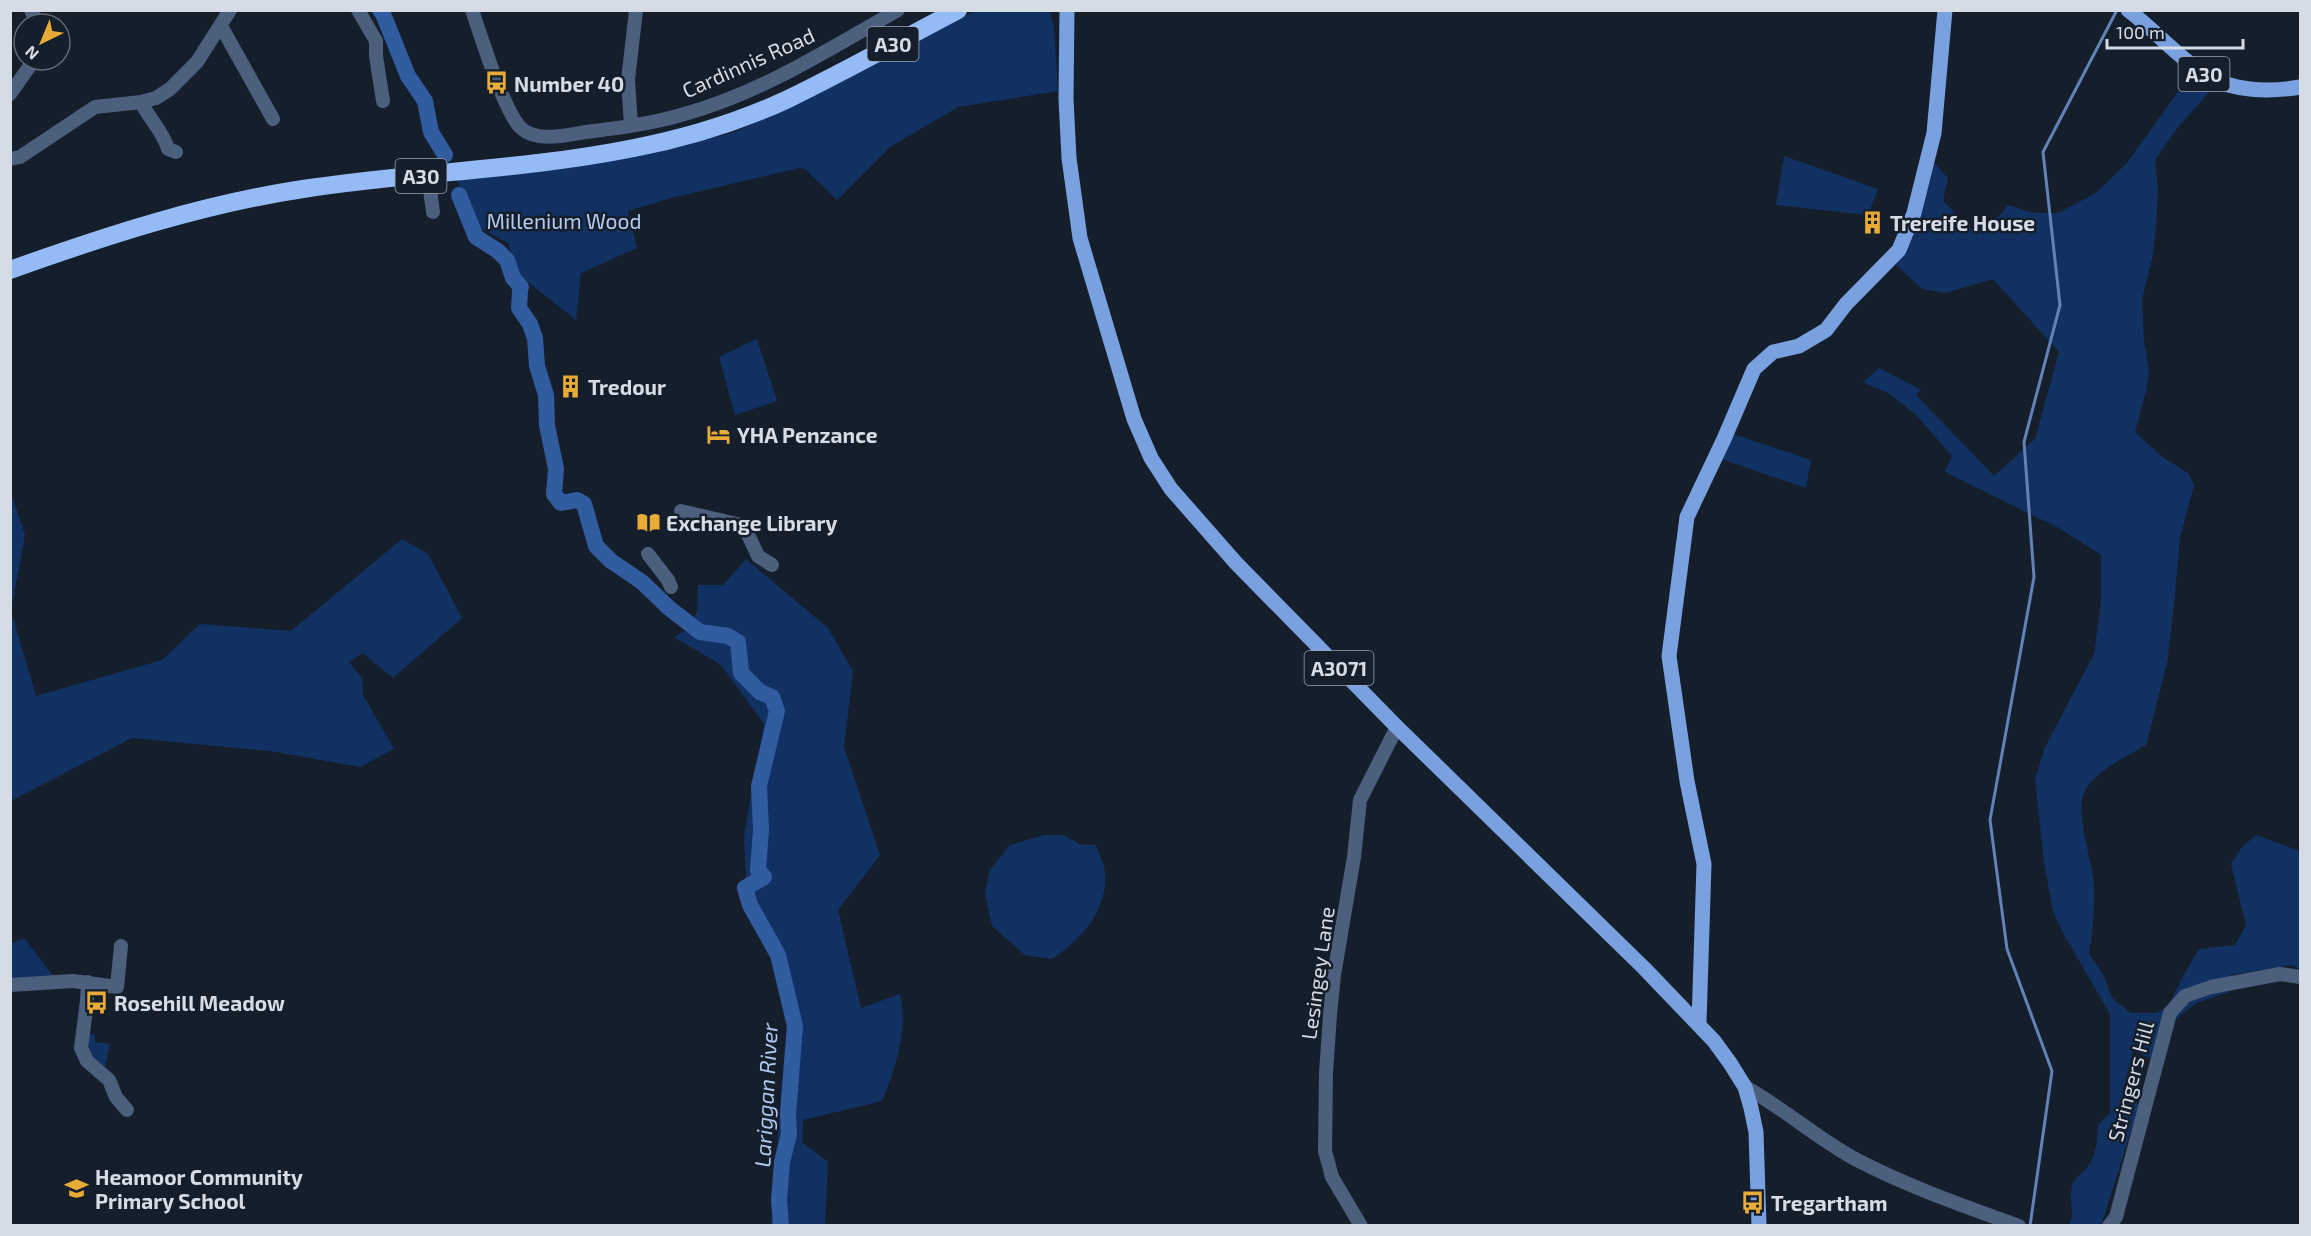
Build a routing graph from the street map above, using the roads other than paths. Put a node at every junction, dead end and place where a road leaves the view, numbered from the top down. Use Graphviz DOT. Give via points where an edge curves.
graph roads {
  1 [pos="230,10"];
  2 [pos="358,10"];
  3 [pos="472,10"];
  4 [pos="636,10"];
  5 [pos="898,10"];
  6 [pos="958,10"];
  7 [pos="1058,10"];
  8 [pos="1067,10"];
  9 [pos="1945,10"];
  10 [pos="2128,10"];
  11 [pos="221,26"];
  12 [pos="1065,28"];
  13 [pos="26,72"];
  14 [pos="2301,87"];
  15 [pos="10,94"];
  16 [pos="383,100"];
  17 [pos="141,102"];
  18 [pos="267,116"];
  19 [pos="631,126"];
  20 [pos="176,152"];
  21 [pos="10,159"];
  22 [pos="428,175"];
  23 [pos="434,212"];
  24 [pos="10,270"];
  25 [pos="681,512"];
  26 [pos="648,554"];
  27 [pos="772,565"];
  28 [pos="671,587"];
  29 [pos="1397,727"];
  30 [pos="121,946"];
  31 [pos="2301,977"];
  32 [pos="88,982"];
  33 [pos="10,985"];
  34 [pos="1698,1023"];
  35 [pos="1745,1087"];
  36 [pos="127,1110"];
  37 [pos="1360,1226"];
  38 [pos="1759,1226"];
  39 [pos="2019,1226"];
  40 [pos="2109,1226"];
  1 -- 11 [label="street"];
  2 -- 16 [label="street" via="376,41"];
  3 -- 19 [label="street, Cardinnis Road" via="508,111 520,128 536,136"];
  4 -- 19 [label="street" via="628,80"];
  5 -- 19 [label="street, Cardinnis Road" via="789,72 725,101"];
  6 -- 22 [label="highway, A30" via="786,100 717,126 635,148"];
  7 -- 12 [label="main road, A3071"];
  8 -- 12 [label="main road, A3071"];
  9 -- 34 [label="main road" via="1934,133 1914,213 1899,250 1826,330 1799,346 1773,352 1754,369 1687,517 1669,656 1704,864"];
  10 -- 14 [label="main road, A30" via="2207,76 2265,91"];
  11 -- 17 [label="street" via="197,62 170,89"];
  11 -- 18 [label="street"];
  12 -- 29 [label="main road, A3071" via="1069,158 1080,238 1134,419 1151,458 1171,489 1236,563"];
  13 -- 15 [label="street"];
  17 -- 20 [label="street" via="168,149"];
  17 -- 21 [label="street" via="95,106 20,157"];
  22 -- 23 [label="street"];
  22 -- 24 [label="highway, A30" via="302,189 205,207"];
  25 -- 27 [label="street" via="741,525 758,556"];
  26 -- 28 [label="street"];
  29 -- 34 [label="main road, A3071"];
  29 -- 37 [label="street, Lesingey Lane" via="1360,800 1329,1025 1324,1151 1332,1177"];
  30 -- 32 [label="street" via="117,987"];
  31 -- 40 [label="street, Stringers Hill" via="2280,974 2211,987 2185,996 2170,1013 2116,1217"];
  32 -- 33 [label="street"];
  32 -- 36 [label="street" via="81,1048 87,1061 109,1080"];
  34 -- 35 [label="main road, A3071"];
  35 -- 38 [label="main road, A3071" via="1756,1132"];
  35 -- 39 [label="street" via="1857,1160 1931,1194"];
}
